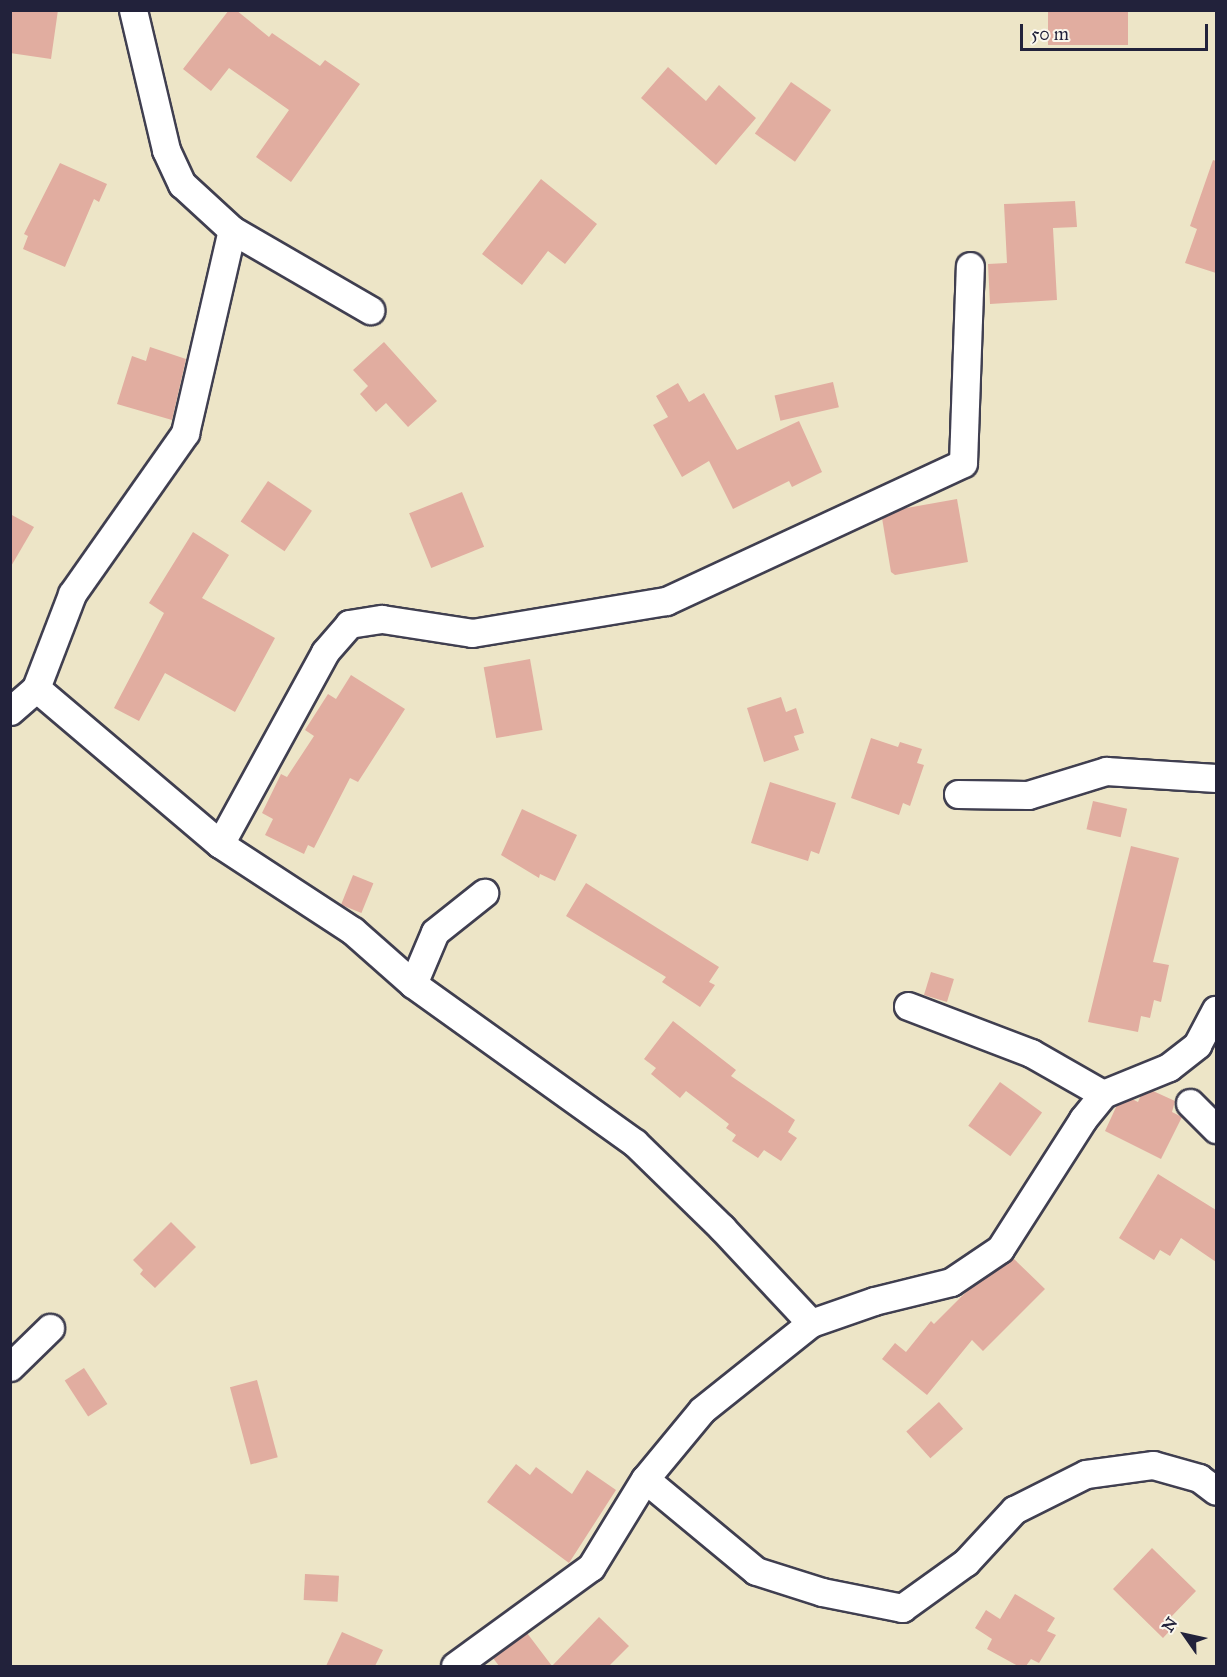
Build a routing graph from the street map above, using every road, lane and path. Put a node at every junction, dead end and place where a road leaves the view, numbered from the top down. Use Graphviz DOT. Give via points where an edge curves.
graph roads {
  1 [pos="134,10"];
  2 [pos="232,230"];
  3 [pos="970,266"];
  4 [pos="369,310"];
  5 [pos="36,688"];
  6 [pos="10,711"];
  7 [pos="1216,778"];
  8 [pos="958,794"];
  9 [pos="220,844"];
  10 [pos="484,893"];
  11 [pos="413,984"];
  12 [pos="908,1006"];
  13 [pos="1216,1010"];
  14 [pos="1103,1094"];
  15 [pos="1190,1103"];
  16 [pos="1216,1129"];
  17 [pos="811,1323"];
  18 [pos="50,1328"];
  19 [pos="10,1367"];
  20 [pos="645,1479"];
  21 [pos="1216,1491"];
  22 [pos="460,1665"];
  1 -- 2 [label="street" via="166,150 182,184"];
  2 -- 4 [label="street"];
  2 -- 5 [label="street" via="185,433 72,594"];
  3 -- 9 [label="street" via="963,463 666,601 472,633 382,618 349,624 325,652"];
  5 -- 6 [label="street"];
  5 -- 9 [label="street"];
  7 -- 8 [label="street" via="1106,771 1028,795"];
  9 -- 11 [label="street" via="353,931"];
  10 -- 11 [label="street" via="435,932"];
  11 -- 17 [label="street" via="635,1143"];
  12 -- 14 [label="street" via="1031,1053"];
  13 -- 14 [label="street" via="1197,1045 1168,1067"];
  14 -- 17 [label="street" via="1000,1249 951,1282 874,1301"];
  15 -- 16 [label="street"];
  17 -- 20 [label="street" via="702,1410"];
  18 -- 19 [label="street"];
  20 -- 21 [label="street" via="756,1571 822,1592 902,1608 966,1562 1014,1510 1086,1474 1153,1465 1199,1478"];
  20 -- 22 [label="street" via="591,1567"];
}
